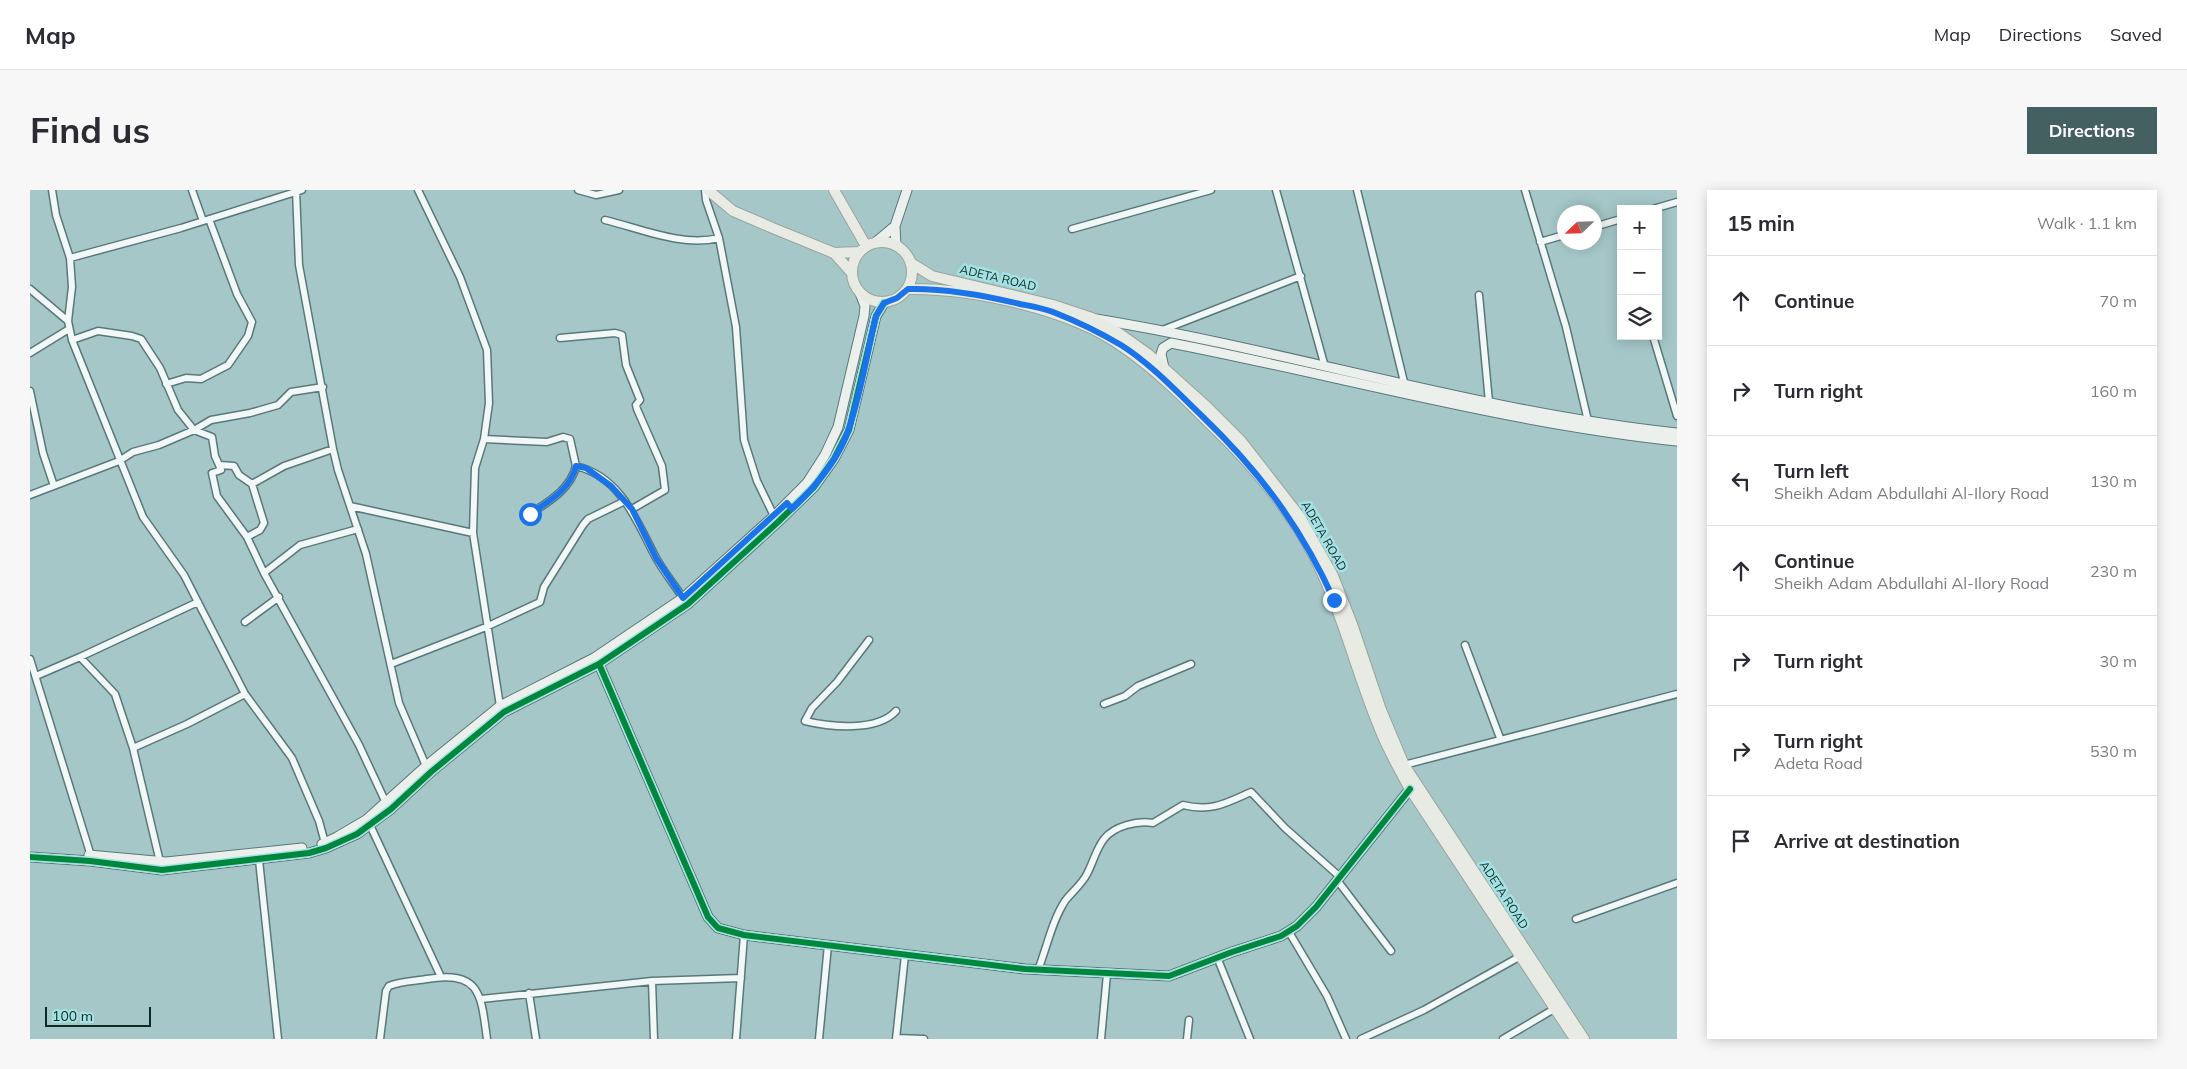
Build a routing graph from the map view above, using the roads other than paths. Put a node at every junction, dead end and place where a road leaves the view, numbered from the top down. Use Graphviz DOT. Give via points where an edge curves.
graph roads {
  1 [pos="52,190"];
  2 [pos="192,190"];
  3 [pos="418,190"];
  4 [pos="578,190"];
  5 [pos="619,190"];
  6 [pos="707,190"];
  7 [pos="834,190"];
  8 [pos="907,190"];
  9 [pos="1211,190"];
  10 [pos="1276,190"];
  11 [pos="1357,190"];
  12 [pos="1525,190"];
  13 [pos="298,191"];
  14 [pos="1677,202"];
  15 [pos="1662,206"];
  16 [pos="206,220"];
  17 [pos="605,220"];
  18 [pos="1617,220"];
  19 [pos="1602,225"];
  20 [pos="895,226"];
  21 [pos="1072,229"];
  22 [pos="1557,237"];
  23 [pos="719,238"];
  24 [pos="1540,242"];
  25 [pos="896,246"];
  26 [pos="867,247"];
  27 [pos="834,253"];
  28 [pos="70,258"];
  29 [pos="911,264"];
  30 [pos="851,272"];
  31 [pos="1301,276"];
  32 [pos="30,289"];
  33 [pos="908,289"];
  34 [pos="860,293"];
  35 [pos="1479,295"];
  36 [pos="884,303"];
  37 [pos="1092,318"];
  38 [pos="68,321"];
  39 [pos="69,329"];
  40 [pos="1159,331"];
  41 [pos="560,338"];
  42 [pos="72,340"];
  43 [pos="1654,340"];
  44 [pos="30,353"];
  45 [pos="1326,367"];
  46 [pos="1164,368"];
  47 [pos="166,384"];
  48 [pos="1405,386"];
  49 [pos="323,387"];
  50 [pos="30,391"];
  51 [pos="1489,402"];
  52 [pos="1677,416"];
  53 [pos="1588,421"];
  54 [pos="194,430"];
  55 [pos="1677,433"];
  56 [pos="484,439"];
  57 [pos="1677,441"];
  58 [pos="333,448"];
  59 [pos="119,461"];
  60 [pos="219,465"];
  61 [pos="576,466"];
  62 [pos="252,484"];
  63 [pos="54,486"];
  64 [pos="1277,492"];
  65 [pos="30,495"];
  66 [pos="625,500"];
  67 [pos="350,506"];
  68 [pos="789,506"];
  69 [pos="632,509"];
  70 [pos="530,514"];
  71 [pos="774,516"];
  72 [pos="358,529"];
  73 [pos="473,533"];
  74 [pos="248,537"];
  75 [pos="264,572"];
  76 [pos="279,597"];
  77 [pos="683,598"];
  78 [pos="198,602"];
  79 [pos="245,622"];
  80 [pos="486,628"];
  81 [pos="869,640"];
  82 [pos="1465,645"];
  83 [pos="80,657"];
  84 [pos="30,660"];
  85 [pos="391,664"];
  86 [pos="599,664"];
  87 [pos="1191,664"];
  88 [pos="36,676"];
  89 [pos="245,694"];
  90 [pos="1677,694"];
  91 [pos="1104,704"];
  92 [pos="500,706"];
  93 [pos="896,711"];
  94 [pos="1500,738"];
  95 [pos="133,748"];
  96 [pos="446,754"];
  97 [pos="1404,765"];
  98 [pos="426,766"];
  99 [pos="1410,789"];
  100 [pos="386,802"];
  101 [pos="370,825"];
  102 [pos="325,843"];
  103 [pos="30,851"];
  104 [pos="58,856"];
  105 [pos="91,856"];
  106 [pos="30,857"];
  107 [pos="239,859"];
  108 [pos="259,860"];
  109 [pos="160,862"];
  110 [pos="1338,878"];
  111 [pos="1677,883"];
  112 [pos="1576,919"];
  113 [pos="1289,932"];
  114 [pos="744,935"];
  115 [pos="828,945"];
  116 [pos="1391,951"];
  117 [pos="905,955"];
  118 [pos="1217,957"];
  119 [pos="1520,957"];
  120 [pos="1038,970"];
  121 [pos="1107,974"];
  122 [pos="440,977"];
  123 [pos="741,978"];
  124 [pos="652,981"];
  125 [pos="529,993"];
  126 [pos="481,999"];
  127 [pos="1554,1009"];
  128 [pos="1189,1020"];
  129 [pos="896,1038"];
  130 [pos="278,1039"];
  131 [pos="380,1039"];
  132 [pos="487,1039"];
  133 [pos="536,1039"];
  134 [pos="654,1039"];
  135 [pos="736,1039"];
  136 [pos="819,1039"];
  137 [pos="924,1039"];
  138 [pos="1101,1039"];
  139 [pos="1187,1039"];
  140 [pos="1250,1039"];
  141 [pos="1346,1039"];
  142 [pos="1361,1039"];
  143 [pos="1503,1039"];
  144 [pos="1575,1039"];
  145 [pos="1584,1039"];
  1 -- 28 [label="street" via="56,215"];
  2 -- 16 [label="street"];
  3 -- 56 [label="street" via="460,277 487,350 489,404"];
  4 -- 5 [label="street" via="596,195"];
  6 -- 23 [label="street" via="706,200"];
  6 -- 27 [label="main road" via="733,211"];
  7 -- 26 [label="main road"];
  8 -- 20 [label="street"];
  9 -- 21 [label="street"];
  10 -- 31 [label="street"];
  11 -- 48 [label="street"];
  12 -- 24 [label="street"];
  13 -- 16 [label="street"];
  13 -- 49 [label="street" via="299,265"];
  14 -- 15 [label="street"];
  16 -- 28 [label="street"];
  16 -- 47 [label="street" via="252,322 248,336 228,365 201,379 186,378"];
  17 -- 23 [label="street" via="666,236 704,242"];
  18 -- 19 [label="street"];
  20 -- 25 [label="street"];
  20 -- 26 [label="street"];
  22 -- 24 [label="street"];
  23 -- 71 [label="street" via="736,327 744,440 757,480"];
  24 -- 53 [label="street" via="1566,327"];
  25 -- 26 [label="main road" via="886,242"];
  25 -- 29 [label="main road"];
  26 -- 27 [label="main road"];
  26 -- 30 [label="main road" via="854,261"];
  27 -- 30 [label="main road"];
  28 -- 38 [label="street" via="72,287"];
  29 -- 33 [label="main road"];
  29 -- 37 [label="main road, ADETA ROAD" via="932,276 1006,292"];
  30 -- 34 [label="main road"];
  31 -- 40 [label="street"];
  31 -- 45 [label="street"];
  32 -- 38 [label="street"];
  33 -- 36 [label="main road"];
  33 -- 64 [label="main road, ADETA ROAD" via="931,288 1051,311 1122,346 1158,374"];
  34 -- 36 [label="main road" via="870,300"];
  34 -- 68 [label="street" via="865,306 864,316 838,427 825,455"];
  35 -- 51 [label="street"];
  36 -- 68 [label="street" via="876,316 849,430 814,487"];
  37 -- 40 [label="street"];
  37 -- 46 [label="main road, ADETA ROAD" via="1120,334"];
  38 -- 39 [label="street"];
  39 -- 42 [label="street"];
  39 -- 44 [label="street"];
  40 -- 45 [label="street"];
  41 -- 69 [label="street" via="615,332 622,335 626,365 640,400 637,409 662,466 665,490"];
  42 -- 47 [label="street" via="98,331 141,339"];
  42 -- 59 [label="street"];
  43 -- 52 [label="street"];
  45 -- 48 [label="street"];
  46 -- 57 [label="street" via="1161,354 1163,348 1171,343 1500,413 1627,436"];
  46 -- 64 [label="main road, ADETA ROAD" via="1224,423 1258,461"];
  47 -- 54 [label="street" via="175,406"];
  48 -- 51 [label="street"];
  49 -- 54 [label="street" via="291,392 278,405 211,420"];
  49 -- 58 [label="street"];
  50 -- 63 [label="street" via="43,453"];
  51 -- 53 [label="street"];
  53 -- 55 [label="street"];
  54 -- 59 [label="street" via="133,452"];
  54 -- 60 [label="street" via="212,437"];
  56 -- 61 [label="street" via="548,442 563,437 570,439"];
  56 -- 73 [label="street" via="475,468"];
  58 -- 62 [label="street" via="284,466"];
  58 -- 67 [label="street"];
  59 -- 63 [label="street"];
  59 -- 78 [label="street" via="143,517 184,575"];
  60 -- 62 [label="street" via="234,466 239,475"];
  60 -- 74 [label="street" via="221,470 212,473 217,496"];
  61 -- 66 [label="street" via="586,468"];
  61 -- 70 [label="street" via="562,491"];
  62 -- 74 [label="street" via="264,523 260,530"];
  63 -- 65 [label="street"];
  64 -- 97 [label="main road, ADETA ROAD" via="1300,517 1333,576"];
  64 -- 99 [label="main road, ADETA ROAD" via="1334,600 1381,733"];
  66 -- 69 [label="street"];
  66 -- 80 [label="street" via="582,525 544,587 540,602"];
  67 -- 72 [label="street"];
  67 -- 73 [label="street"];
  68 -- 71 [label="street"];
  68 -- 86 [label="street" via="688,604"];
  69 -- 77 [label="street" via="656,558"];
  71 -- 77 [label="street"];
  72 -- 75 [label="street" via="300,545"];
  72 -- 85 [label="street" via="369,563"];
  73 -- 80 [label="street"];
  74 -- 75 [label="street"];
  75 -- 76 [label="street"];
  76 -- 79 [label="street"];
  76 -- 100 [label="street"];
  77 -- 92 [label="street" via="594,658"];
  78 -- 83 [label="street"];
  78 -- 89 [label="street"];
  80 -- 85 [label="street"];
  80 -- 92 [label="street"];
  81 -- 93 [label="street" via="812,708 805,721 822,726 864,725 880,721"];
  82 -- 94 [label="street"];
  83 -- 88 [label="street"];
  83 -- 95 [label="street" via="115,694"];
  84 -- 88 [label="street"];
  85 -- 98 [label="street" via="399,703"];
  86 -- 96 [label="street" via="504,712"];
  86 -- 114 [label="street" via="708,917 718,928"];
  87 -- 91 [label="street"];
  88 -- 105 [label="street"];
  89 -- 95 [label="street"];
  89 -- 102 [label="street" via="292,758"];
  90 -- 94 [label="street"];
  92 -- 96 [label="street"];
  94 -- 97 [label="street"];
  95 -- 109 [label="street"];
  96 -- 98 [label="street"];
  96 -- 101 [label="street"];
  97 -- 145 [label="main road, ADETA ROAD"];
  98 -- 100 [label="street"];
  99 -- 110 [label="street"];
  99 -- 119 [label="main road, ADETA ROAD"];
  100 -- 102 [label="street" via="366,820"];
  101 -- 108 [label="street" via="352,838 326,848"];
  101 -- 122 [label="street"];
  102 -- 107 [label="street"];
  103 -- 104 [label="street"];
  104 -- 105 [label="street"];
  104 -- 106 [label="street"];
  104 -- 107 [label="street" via="162,870"];
  105 -- 109 [label="street"];
  107 -- 108 [label="street"];
  107 -- 109 [label="street"];
  108 -- 130 [label="street"];
  110 -- 113 [label="street" via="1316,907"];
  110 -- 116 [label="street"];
  110 -- 120 [label="street" via="1251,792 1218,807 1199,809 1183,805 1153,823 1143,821 1120,828 1104,839 1087,875 1065,902"];
  111 -- 112 [label="street"];
  113 -- 118 [label="street"];
  113 -- 141 [label="street" via="1327,996"];
  114 -- 115 [label="street"];
  114 -- 123 [label="street"];
  115 -- 117 [label="street"];
  115 -- 136 [label="street"];
  117 -- 120 [label="street"];
  117 -- 129 [label="street"];
  118 -- 121 [label="street" via="1169,976"];
  118 -- 140 [label="street"];
  119 -- 127 [label="main road, ADETA ROAD"];
  119 -- 142 [label="street" via="1424,1010"];
  120 -- 121 [label="street"];
  121 -- 138 [label="street"];
  122 -- 126 [label="street" via="457,976 466,980"];
  122 -- 131 [label="street" via="389,986"];
  123 -- 124 [label="street"];
  123 -- 135 [label="street"];
  124 -- 125 [label="street"];
  124 -- 134 [label="street"];
  125 -- 126 [label="street"];
  125 -- 133 [label="street"];
  126 -- 132 [label="street"];
  127 -- 143 [label="street"];
  127 -- 144 [label="main road, ADETA ROAD"];
  128 -- 139 [label="street"];
  129 -- 137 [label="street"];
}
